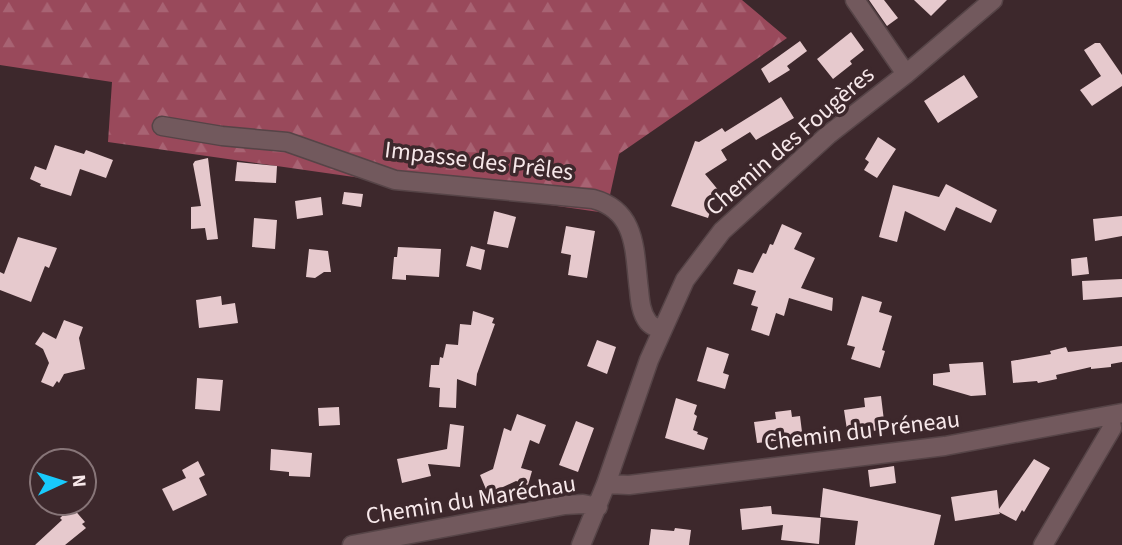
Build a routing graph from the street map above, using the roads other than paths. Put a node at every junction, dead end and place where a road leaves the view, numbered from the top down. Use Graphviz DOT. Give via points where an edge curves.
graph roads {
  1 [pos="855,0"];
  2 [pos="993,0"];
  3 [pos="906,74"];
  4 [pos="162,126"];
  5 [pos="662,330"];
  6 [pos="1116,414"];
  7 [pos="606,484"];
  8 [pos="598,507"];
  9 [pos="352,545"];
  10 [pos="582,545"];
  11 [pos="1043,545"];
  1 -- 3 [label="street"];
  2 -- 3 [label="street, Chemin des Fougères"];
  3 -- 5 [label="street, Chemin des Fougères" via="828,135 722,231 685,280"];
  4 -- 5 [label="street, Impasse des Prêles" via="287,142 395,180 604,202 626,221 641,309 649,323"];
  5 -- 7 [label="street, Chemin des Fougères"];
  6 -- 7 [label="street, Chemin du Préneau" via="945,446 629,485"];
  6 -- 11 [label="street"];
  7 -- 8 [label="street, Chemin des Fougères"];
  8 -- 9 [label="street, Chemin du Maréchau" via="565,505"];
  8 -- 10 [label="street, Chemin des Fougères"];
}
